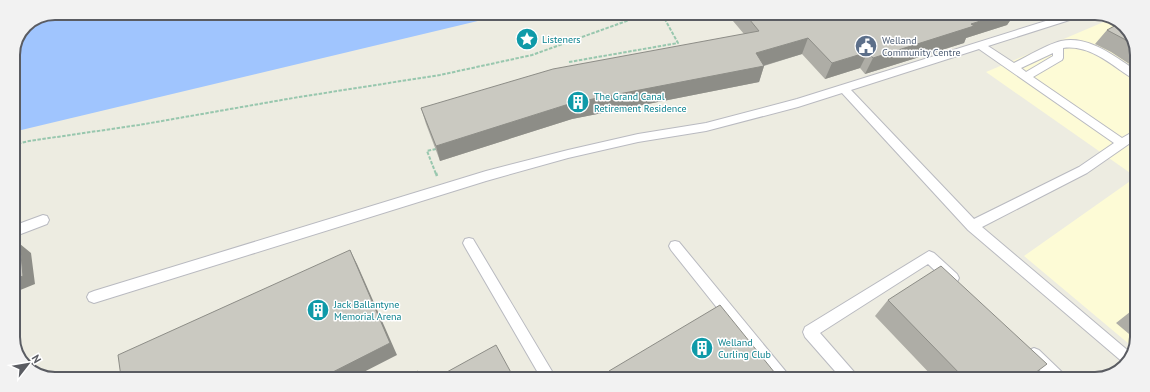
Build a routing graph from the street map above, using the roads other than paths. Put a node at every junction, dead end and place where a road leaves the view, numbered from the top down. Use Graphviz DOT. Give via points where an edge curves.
graph roads {
  1 [pos="1061,20"];
  2 [pos="981,46"];
  3 [pos="1058,46"];
  4 [pos="1013,68"];
  5 [pos="1130,72"];
  6 [pos="1025,76"];
  7 [pos="844,89"];
  8 [pos="1130,138"];
  9 [pos="1122,143"];
  10 [pos="43,220"];
  11 [pos="972,226"];
  12 [pos="20,229"];
  13 [pos="469,243"];
  14 [pos="675,246"];
  15 [pos="963,289"];
  16 [pos="94,296"];
  17 [pos="1025,347"];
  18 [pos="1124,356"];
  19 [pos="545,372"];
  20 [pos="777,372"];
  21 [pos="845,372"];
  22 [pos="1052,372"];
  1 -- 2 [label="lane"];
  2 -- 4 [label="lane"];
  2 -- 7 [label="lane"];
  3 -- 4 [label="lane"];
  3 -- 5 [label="lane" via="1070,43 1091,47"];
  3 -- 6 [label="lane" via="1058,58"];
  4 -- 6 [label="lane"];
  6 -- 9 [label="lane"];
  7 -- 11 [label="lane"];
  7 -- 16 [label="lane" via="798,104 706,127 638,138 568,154 442,189"];
  8 -- 9 [label="lane"];
  9 -- 11 [label="lane" via="1083,170"];
  10 -- 12 [label="lane"];
  11 -- 18 [label="lane"];
  13 -- 19 [label="lane"];
  14 -- 20 [label="lane"];
  15 -- 21 [label="lane" via="929,257 810,332"];
  17 -- 22 [label="lane"];
}
